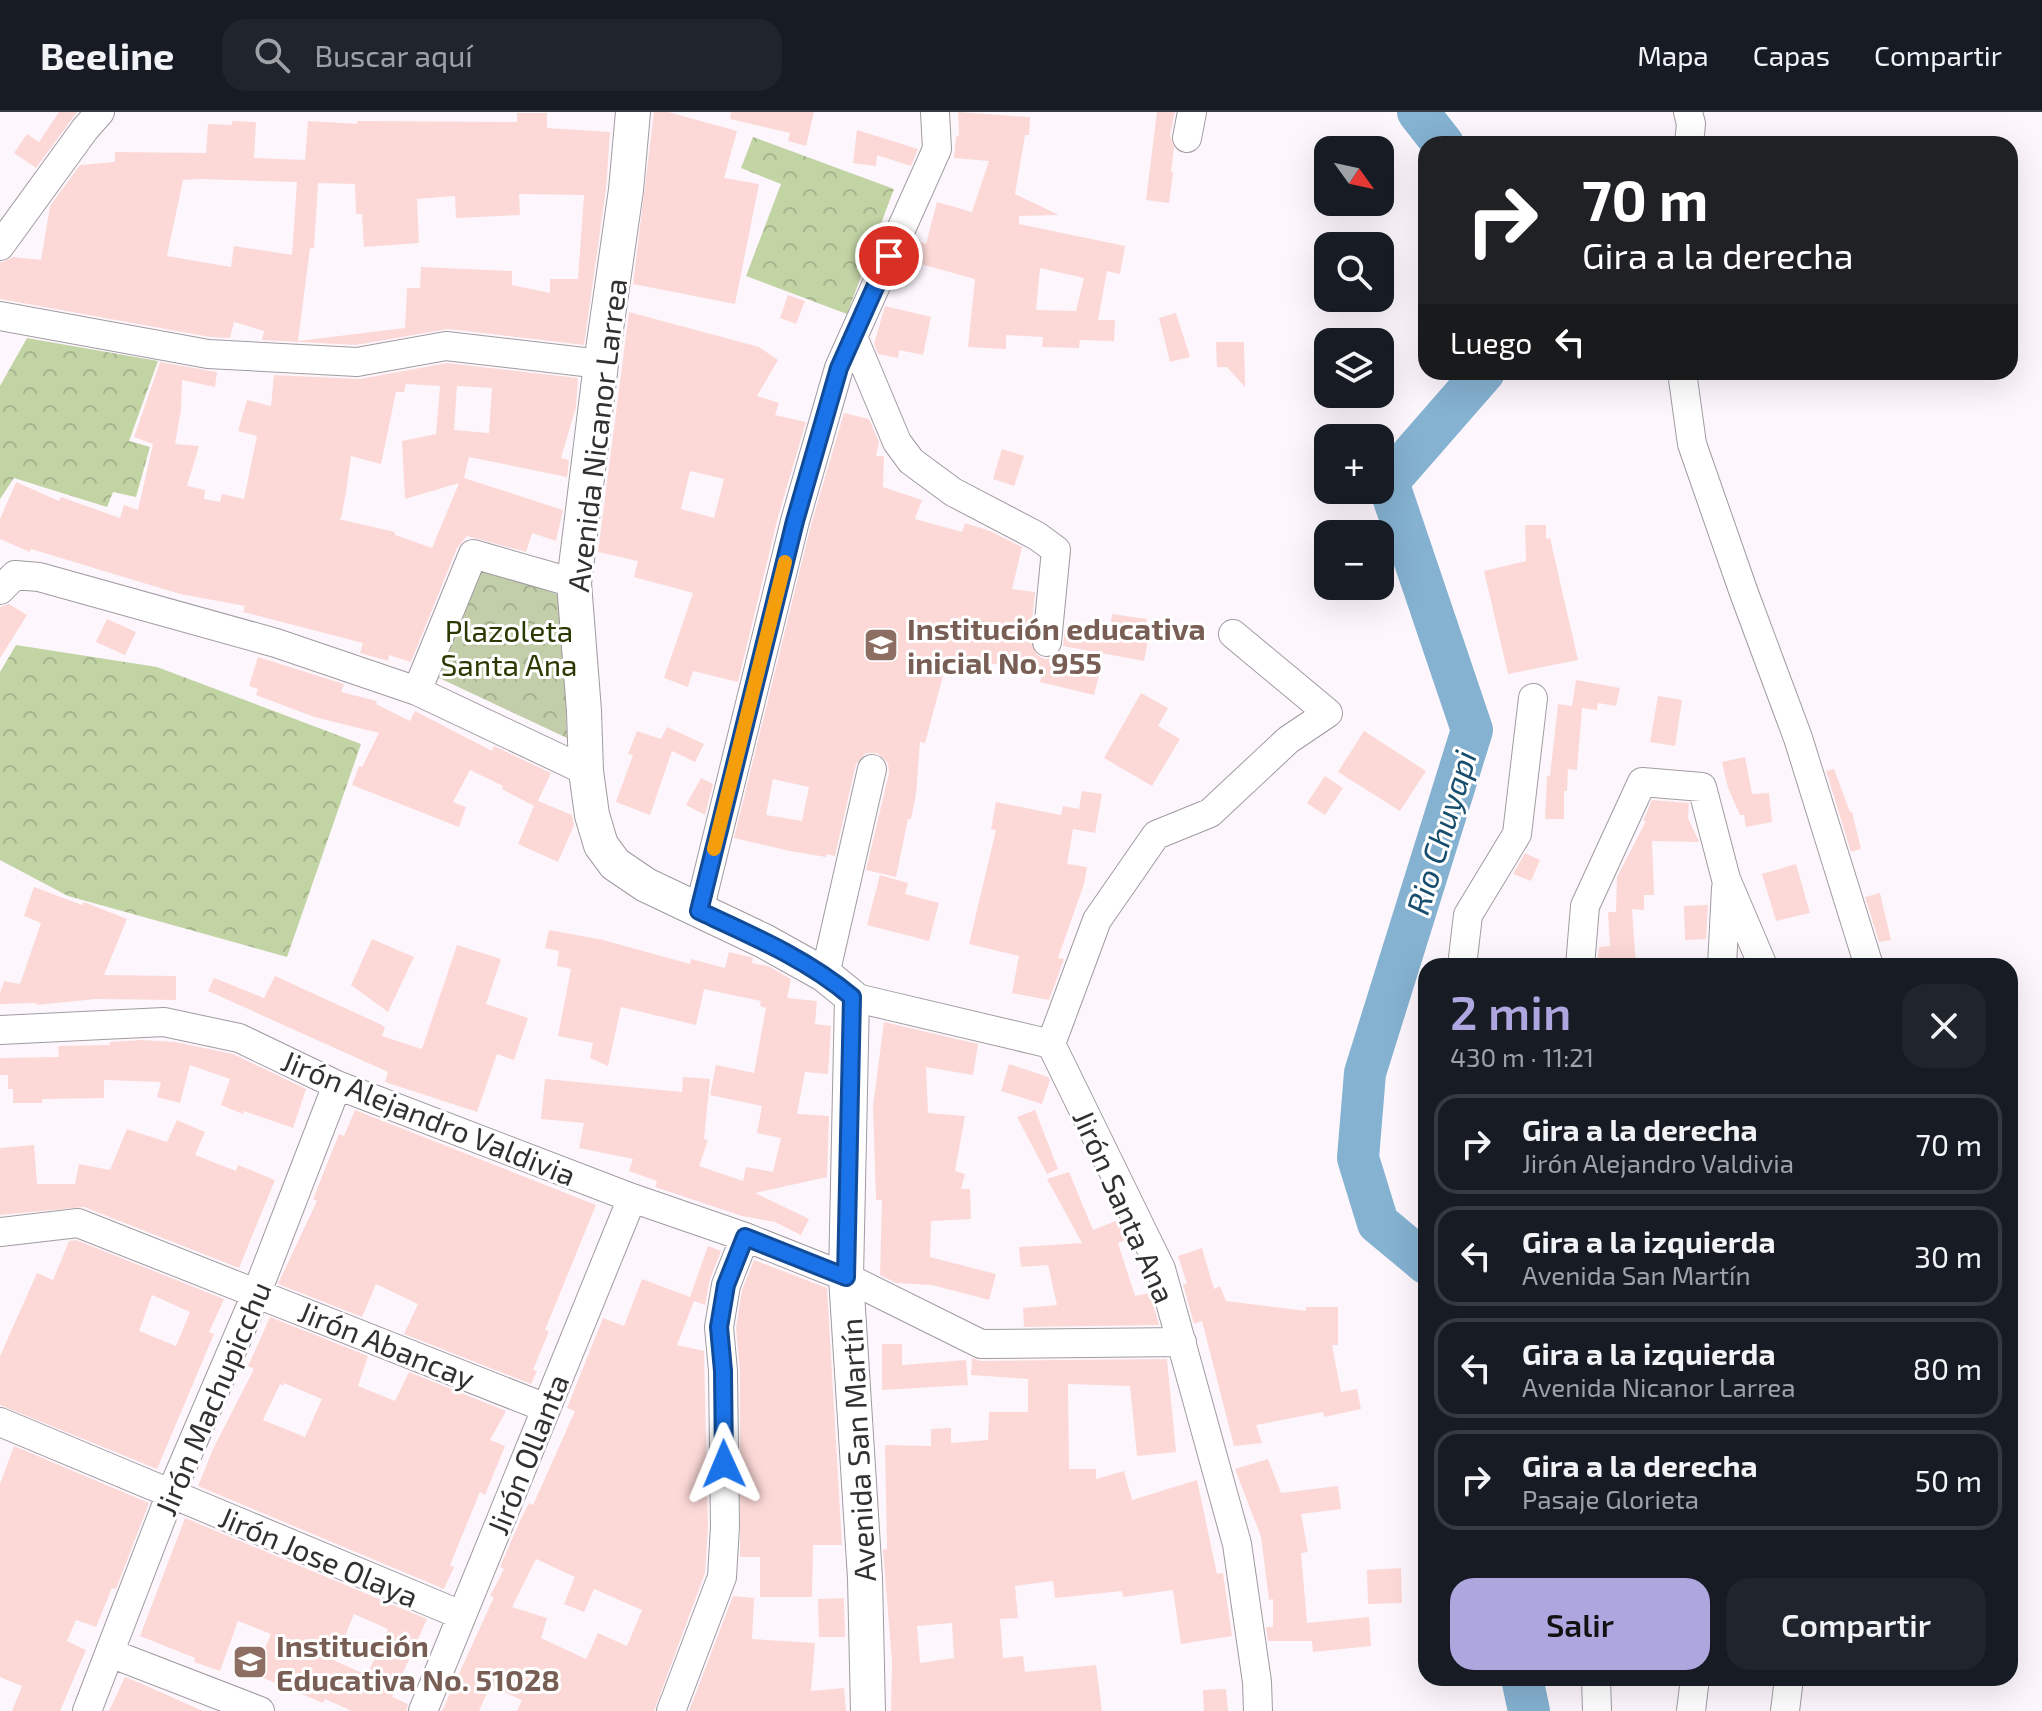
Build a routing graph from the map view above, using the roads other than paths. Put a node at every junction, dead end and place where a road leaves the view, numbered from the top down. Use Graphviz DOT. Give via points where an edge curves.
graph roads {
  1 [pos="100,112"];
  2 [pos="633,112"];
  3 [pos="935,112"];
  4 [pos="1688,112"];
  5 [pos="1690,136"];
  6 [pos="0,246"];
  7 [pos="0,316"];
  8 [pos="853,337"];
  9 [pos="601,364"];
  10 [pos="1683,380"];
  11 [pos="574,583"];
  12 [pos="0,590"];
  13 [pos="1233,634"];
  14 [pos="1047,642"];
  15 [pos="417,691"];
  16 [pos="1533,698"];
  17 [pos="872,769"];
  18 [pos="586,771"];
  19 [pos="1726,879"];
  20 [pos="699,911"];
  21 [pos="1463,958"];
  22 [pos="1581,958"];
  23 [pos="1722,958"];
  24 [pos="1760,958"];
  25 [pos="1867,958"];
  26 [pos="825,975"];
  27 [pos="852,997"];
  28 [pos="0,1030"];
  29 [pos="1051,1044"];
  30 [pos="337,1085"];
  31 [pos="632,1198"];
  32 [pos="0,1232"];
  33 [pos="745,1237"];
  34 [pos="846,1277"];
  35 [pos="257,1292"];
  36 [pos="1182,1342"];
  37 [pos="546,1408"];
  38 [pos="0,1422"];
  39 [pos="171,1493"];
  40 [pos="461,1615"];
  41 [pos="110,1653"];
  42 [pos="1596,1686"];
  43 [pos="1694,1686"];
  44 [pos="1788,1686"];
  45 [pos="87,1711"];
  46 [pos="260,1711"];
  47 [pos="423,1711"];
  48 [pos="671,1711"];
  49 [pos="868,1711"];
  50 [pos="1258,1711"];
  51 [pos="1597,1711"];
  52 [pos="1691,1711"];
  53 [pos="1785,1711"];
  1 -- 6 [label="street"];
  2 -- 9 [label="main road, Avenida Nicanor Larrea"];
  3 -- 8 [label="street" via="937,149"];
  4 -- 5 [label="street"];
  7 -- 9 [label="street" via="208,354 357,362 446,346"];
  8 -- 14 [label="street" via="897,442 911,461 953,492 1056,550"];
  8 -- 20 [label="street" via="839,368 795,521"];
  9 -- 11 [label="main road, Avenida Nicanor Larrea"];
  10 -- 25 [label="street" via="1692,444 1798,738"];
  11 -- 15 [label="street" via="473,554"];
  11 -- 18 [label="main road, Avenida Nicanor Larrea"];
  12 -- 15 [label="street" via="15,575 39,577 276,643"];
  13 -- 29 [label="street" via="1328,713 1288,740 1210,813 1156,835 1097,920"];
  15 -- 18 [label="street"];
  16 -- 21 [label="street" via="1517,834 1468,915"];
  17 -- 26 [label="street"];
  18 -- 20 [label="main road, Avenida Nicanor Larrea" via="601,845 615,864"];
  19 -- 22 [label="street" via="1702,787 1642,782 1585,906"];
  19 -- 23 [label="street"];
  19 -- 24 [label="street"];
  20 -- 26 [label="main road, Avenida Nicanor Larrea"];
  26 -- 27 [label="main road, Avenida Nicanor Larrea"];
  27 -- 29 [label="street"];
  27 -- 34 [label="main road, Avenida San Martín"];
  28 -- 30 [label="street, Jirón Alejandro Valdivia" via="164,1022 239,1038"];
  29 -- 36 [label="street, Jirón Santa Ana" via="1161,1269"];
  30 -- 31 [label="street, Jirón Alejandro Valdivia"];
  30 -- 35 [label="street, Jirón Machupicchu"];
  31 -- 33 [label="street, Jirón Alejandro Valdivia"];
  31 -- 37 [label="street, Jirón Ollanta"];
  32 -- 35 [label="street, Jirón Abancay" via="78,1223"];
  33 -- 34 [label="street, Jirón Alejandro Valdivia"];
  33 -- 48 [label="street" via="726,1285 719,1327 722,1577"];
  34 -- 36 [label="street, Jirón Alejandro Valdivia" via="981,1344"];
  34 -- 49 [label="main road, Avenida San Martín"];
  35 -- 37 [label="street, Jirón Abancay"];
  35 -- 39 [label="street, Jirón Machupicchu"];
  36 -- 50 [label="street, Jirón Santa Ana" via="1237,1544"];
  37 -- 40 [label="street, Jirón Ollanta"];
  38 -- 39 [label="street, Jirón Jose Olaya"];
  39 -- 40 [label="street, Jirón Jose Olaya"];
  39 -- 41 [label="street, Jirón Machupicchu"];
  40 -- 47 [label="street, Jirón Ollanta"];
  41 -- 45 [label="street, Jirón Machupicchu"];
  41 -- 46 [label="street"];
  42 -- 51 [label="street"];
  43 -- 52 [label="street"];
  44 -- 53 [label="street"];
}
